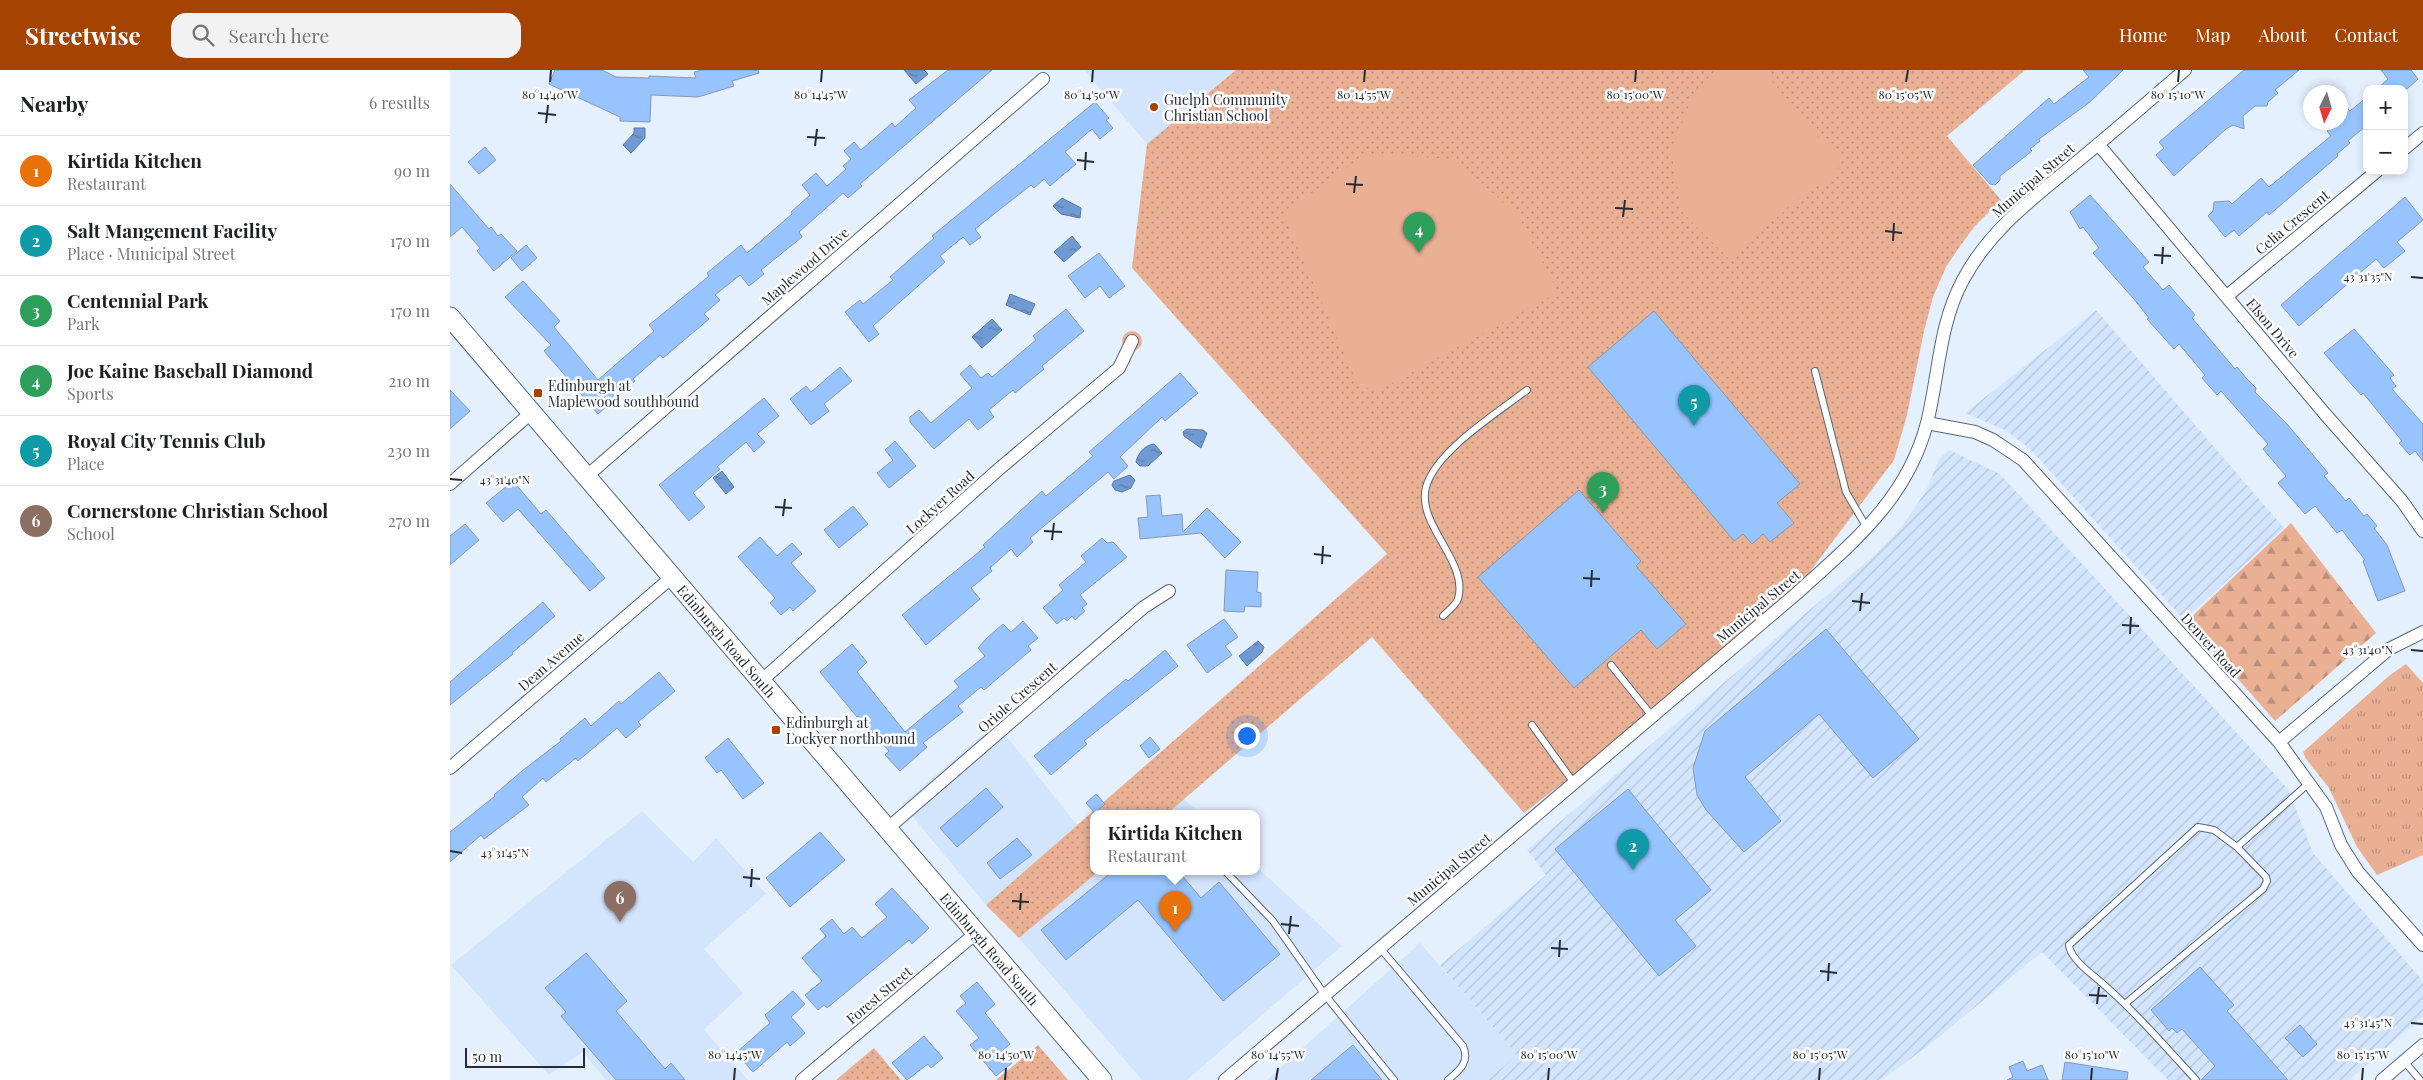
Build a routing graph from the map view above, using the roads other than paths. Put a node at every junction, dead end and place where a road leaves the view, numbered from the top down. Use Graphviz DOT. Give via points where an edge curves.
graph roads {
  1 [pos="2185,70"];
  2 [pos="1043,79"];
  3 [pos="2423,133"];
  4 [pos="2098,144"];
  5 [pos="2408,146"];
  6 [pos="2372,175"];
  7 [pos="2227,296"];
  8 [pos="450,317"];
  9 [pos="1132,341"];
  10 [pos="1815,371"];
  11 [pos="1527,390"];
  12 [pos="532,412"];
  13 [pos="1927,422"];
  14 [pos="587,476"];
  15 [pos="450,484"];
  16 [pos="1868,529"];
  17 [pos="2423,531"];
  18 [pos="672,578"];
  19 [pos="1169,591"];
  20 [pos="1443,616"];
  21 [pos="2423,632"];
  22 [pos="1611,665"];
  23 [pos="762,682"];
  24 [pos="1652,716"];
  25 [pos="1532,725"];
  26 [pos="2279,742"];
  27 [pos="450,768"];
  28 [pos="1574,783"];
  29 [pos="2309,783"];
  30 [pos="887,829"];
  31 [pos="2237,847"];
  32 [pos="1230,875"];
  33 [pos="976,933"];
  34 [pos="2423,945"];
  35 [pos="1380,948"];
  36 [pos="1325,995"];
  37 [pos="2126,1003"];
  38 [pos="2423,1045"];
  39 [pos="2404,1061"];
  40 [pos="802,1080"];
  41 [pos="1102,1080"];
  42 [pos="1225,1080"];
  43 [pos="1394,1080"];
  44 [pos="1448,1080"];
  45 [pos="2196,1080"];
  46 [pos="2382,1080"];
  47 [pos="2420,1080"];
  1 -- 4 [label="street, Municipal Street"];
  2 -- 14 [label="street, Maplewood Drive"];
  3 -- 5 [label="street"];
  4 -- 7 [label="street, Elson Drive"];
  4 -- 13 [label="street, Municipal Street" via="2007,220 1963,279 1952,303 1943,337"];
  6 -- 7 [label="street, Celia Crescent"];
  7 -- 17 [label="street, Elson Drive" via="2402,501"];
  8 -- 12 [label="main road, Edinburgh Road South"];
  9 -- 23 [label="street, Lockyer Road" via="1119,368 999,470"];
  10 -- 16 [label="lane" via="1846,492"];
  11 -- 20 [label="lane" via="1448,451 1426,486 1428,514 1459,582 1458,601"];
  12 -- 14 [label="main road, Edinburgh Road South"];
  12 -- 15 [label="street"];
  13 -- 16 [label="street, Municipal Street" via="1914,462 1893,499"];
  13 -- 26 [label="street, Denver Road" via="1975,432 2023,460"];
  14 -- 18 [label="main road, Edinburgh Road South"];
  16 -- 24 [label="street, Municipal Street"];
  18 -- 23 [label="main road, Edinburgh Road South"];
  18 -- 27 [label="street, Dean Avenue"];
  19 -- 30 [label="street, Oriole Crescent" via="1144,607"];
  21 -- 26 [label="street" via="2390,649"];
  22 -- 24 [label="lane"];
  23 -- 30 [label="main road, Edinburgh Road South"];
  24 -- 28 [label="street, Municipal Street"];
  25 -- 28 [label="lane"];
  26 -- 29 [label="street, Denver Road"];
  28 -- 35 [label="street, Municipal Street"];
  29 -- 31 [label="lane"];
  29 -- 34 [label="street, Denver Road" via="2326,806 2341,845 2358,872"];
  30 -- 33 [label="main road, Edinburgh Road South"];
  31 -- 37 [label="lane" via="2266,877 2263,889"];
  31 -- 37 [label="lane" via="2214,830 2198,827 2069,945 2070,952 2092,975"];
  32 -- 36 [label="lane" via="1273,921"];
  33 -- 40 [label="street, Forest Street"];
  33 -- 41 [label="main road, Edinburgh Road South"];
  35 -- 36 [label="street, Municipal Street"];
  35 -- 44 [label="lane" via="1464,1046 1466,1056 1461,1070"];
  36 -- 42 [label="street, Municipal Street"];
  36 -- 43 [label="lane"];
  37 -- 45 [label="lane"];
  38 -- 39 [label="street"];
  39 -- 46 [label="street"];
  39 -- 47 [label="lane"];
}
